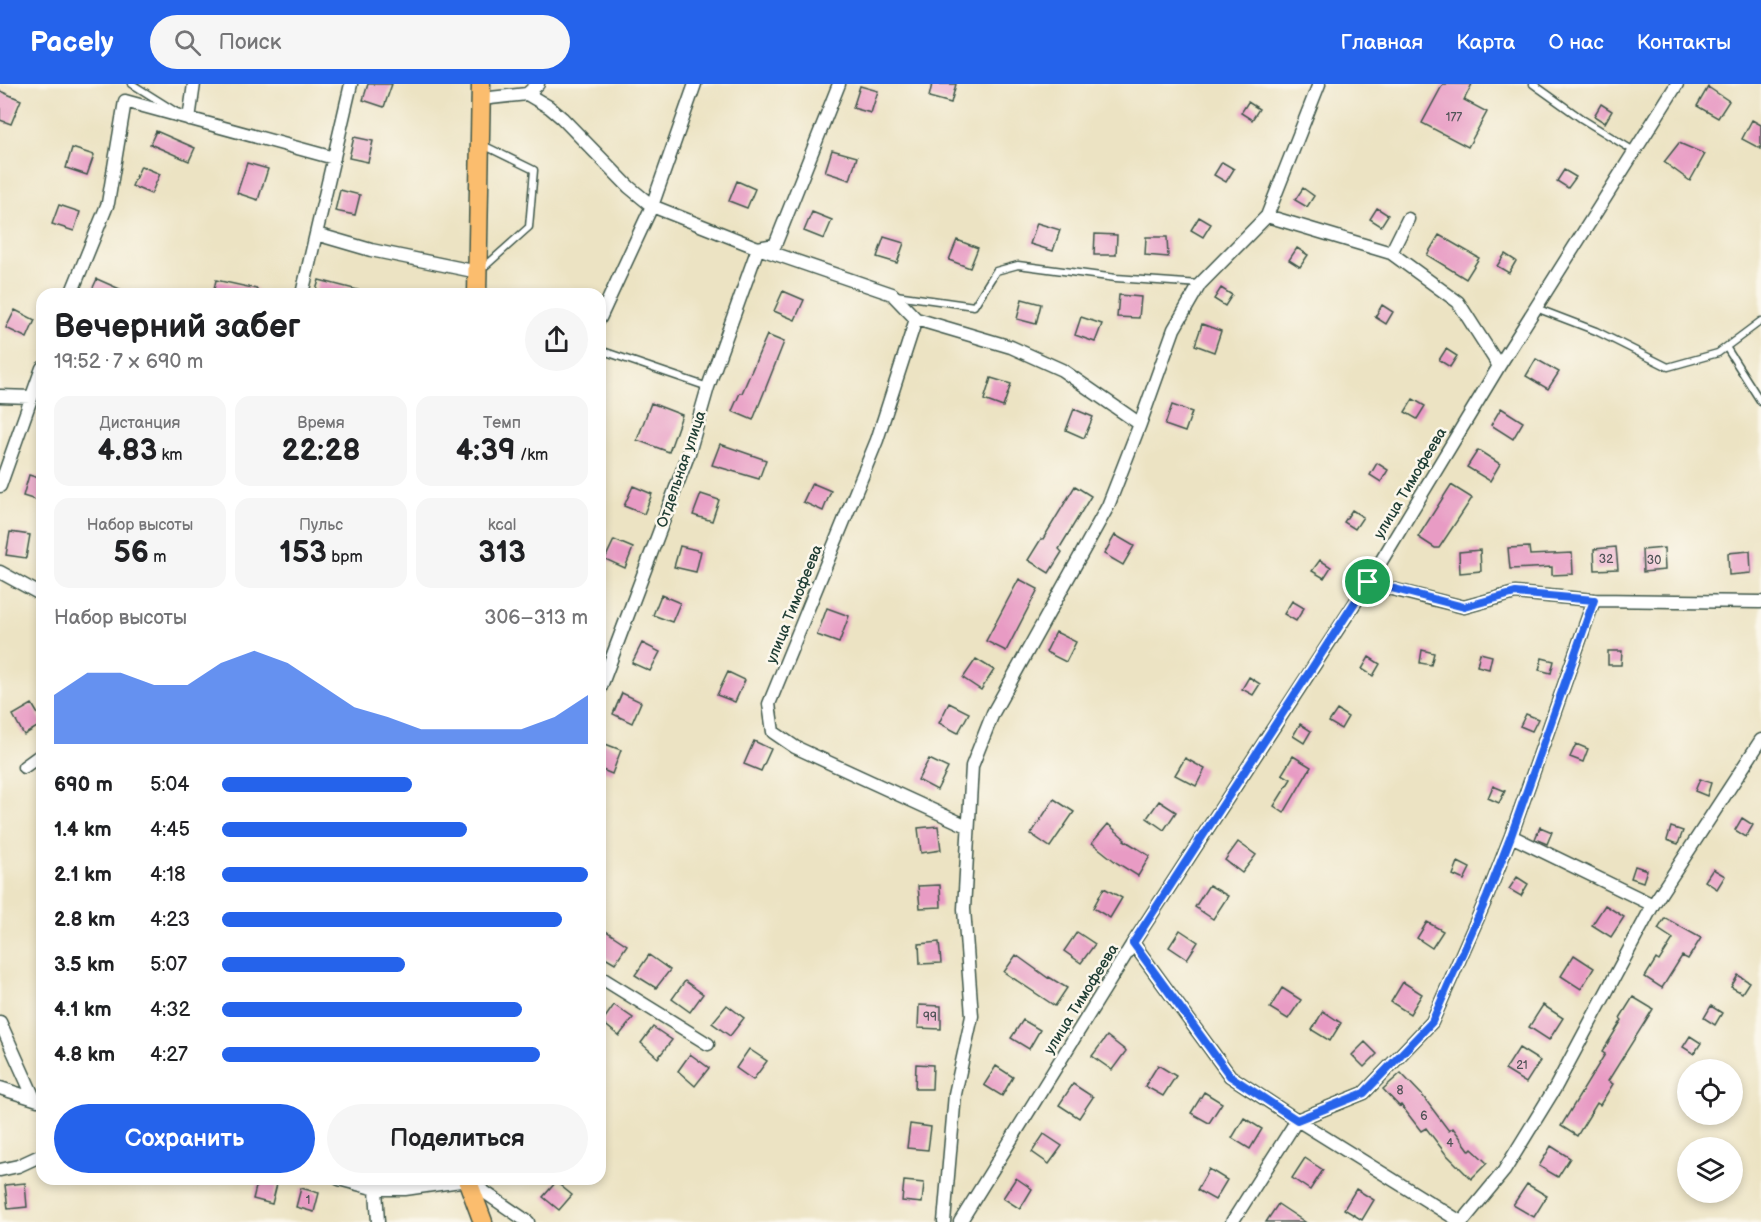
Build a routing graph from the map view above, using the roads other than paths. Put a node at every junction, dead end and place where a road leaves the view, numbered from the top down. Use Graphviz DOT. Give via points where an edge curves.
graph roads {
  1 [pos="132,84"];
  2 [pos="194,84"];
  3 [pos="351,84"];
  4 [pos="538,84"];
  5 [pos="695,84"];
  6 [pos="839,84"];
  7 [pos="1319,84"];
  8 [pos="1533,84"];
  9 [pos="1677,84"];
  10 [pos="481,92"];
  11 [pos="527,94"];
  12 [pos="189,119"];
  13 [pos="480,144"];
  14 [pos="1634,151"];
  15 [pos="334,158"];
  16 [pos="652,206"];
  17 [pos="1267,216"];
  18 [pos="1408,219"];
  19 [pos="316,234"];
  20 [pos="758,248"];
  21 [pos="1391,253"];
  22 [pos="478,272"];
  23 [pos="1200,284"];
  24 [pos="73,288"];
  25 [pos="303,288"];
  26 [pos="477,288"];
  27 [pos="891,294"];
  28 [pos="606,305"];
  29 [pos="1536,308"];
  30 [pos="916,319"];
  31 [pos="1761,321"];
  32 [pos="1726,347"];
  33 [pos="606,352"];
  34 [pos="1499,366"];
  35 [pos="36,383"];
  36 [pos="708,387"];
  37 [pos="0,396"];
  38 [pos="31,396"];
  39 [pos="1761,402"];
  40 [pos="1140,424"];
  41 [pos="0,486"];
  42 [pos="0,572"];
  43 [pos="1368,582"];
  44 [pos="36,592"];
  45 [pos="1594,600"];
  46 [pos="1761,602"];
  47 [pos="606,673"];
  48 [pos="1761,740"];
  49 [pos="36,758"];
  50 [pos="24,767"];
  51 [pos="967,826"];
  52 [pos="1511,836"];
  53 [pos="1653,905"];
  54 [pos="1133,943"];
  55 [pos="606,981"];
  56 [pos="0,1022"];
  57 [pos="708,1044"];
  58 [pos="0,1088"];
  59 [pos="36,1096"];
  60 [pos="36,1099"];
  61 [pos="1297,1120"];
  62 [pos="36,1158"];
  63 [pos="0,1170"];
  64 [pos="359,1185"];
  65 [pos="433,1185"];
  66 [pos="469,1185"];
  67 [pos="476,1185"];
  68 [pos="376,1190"];
  69 [pos="378,1222"];
  70 [pos="483,1222"];
  71 [pos="528,1222"];
  72 [pos="944,1222"];
  73 [pos="960,1222"];
  74 [pos="1232,1222"];
  75 [pos="1462,1222"];
  1 -- 12 [label="lane"];
  2 -- 12 [label="street"];
  3 -- 15 [label="street"];
  4 -- 11 [label="street"];
  5 -- 16 [label="street"];
  6 -- 20 [label="street" via="775,245"];
  7 -- 17 [label="street"];
  8 -- 14 [label="lane"];
  9 -- 14 [label="street, улица Тимофеева"];
  10 -- 11 [label="street"];
  10 -- 13 [label="main road"];
  11 -- 16 [label="street" via="562,118"];
  12 -- 15 [label="street"];
  12 -- 24 [label="street" via="125,100 108,203"];
  13 -- 22 [label="main road"];
  13 -- 22 [label="lane" via="534,170 529,227"];
  14 -- 29 [label="street, улица Тимофеева"];
  15 -- 19 [label="street"];
  16 -- 20 [label="street"];
  16 -- 28 [label="street"];
  17 -- 21 [label="street"];
  17 -- 23 [label="street"];
  18 -- 21 [label="street"];
  19 -- 22 [label="street" via="371,250"];
  19 -- 25 [label="street"];
  20 -- 27 [label="street"];
  20 -- 36 [label="street, Отдельная улица"];
  21 -- 34 [label="street" via="1458,302"];
  22 -- 26 [label="main road"];
  23 -- 27 [label="lane" via="1017,265 996,271 974,306"];
  23 -- 40 [label="street" via="1174,329"];
  27 -- 30 [label="street"];
  29 -- 32 [label="lane" via="1596,331 1668,367 1718,353"];
  29 -- 34 [label="street, улица Тимофеева"];
  30 -- 40 [label="street" via="1011,347 1062,370"];
  30 -- 51 [label="street, улица Тимофеева" via="877,440 769,704 773,732 795,747"];
  31 -- 32 [label="lane"];
  32 -- 39 [label="lane"];
  33 -- 36 [label="lane"];
  34 -- 43 [label="street, улица Тимофеева"];
  35 -- 38 [label="street"];
  36 -- 47 [label="street, Отдельная улица" via="689,453"];
  37 -- 38 [label="street"];
  38 -- 41 [label="street"];
  40 -- 51 [label="street" via="1108,506 993,713 972,766"];
  42 -- 44 [label="street"];
  43 -- 45 [label="street" via="1464,607 1515,593"];
  43 -- 54 [label="street, улица Тимофеева"];
  45 -- 46 [label="street"];
  45 -- 52 [label="street"];
  48 -- 53 [label="street"];
  49 -- 50 [label="street"];
  51 -- 72 [label="street" via="964,909 972,1016 955,1094"];
  52 -- 53 [label="street"];
  52 -- 61 [label="street" via="1432,1022 1364,1093"];
  53 -- 75 [label="street" via="1555,1088 1504,1171"];
  54 -- 61 [label="street" via="1230,1076"];
  54 -- 73 [label="street, улица Тимофеева"];
  55 -- 57 [label="street"];
  56 -- 59 [label="street"];
  58 -- 60 [label="street"];
  61 -- 74 [label="street"];
  61 -- 75 [label="street"];
  62 -- 63 [label="street"];
  64 -- 68 [label="street"];
  65 -- 68 [label="street"];
  66 -- 70 [label="main road"];
  67 -- 71 [label="street"];
  68 -- 69 [label="street"];
}
